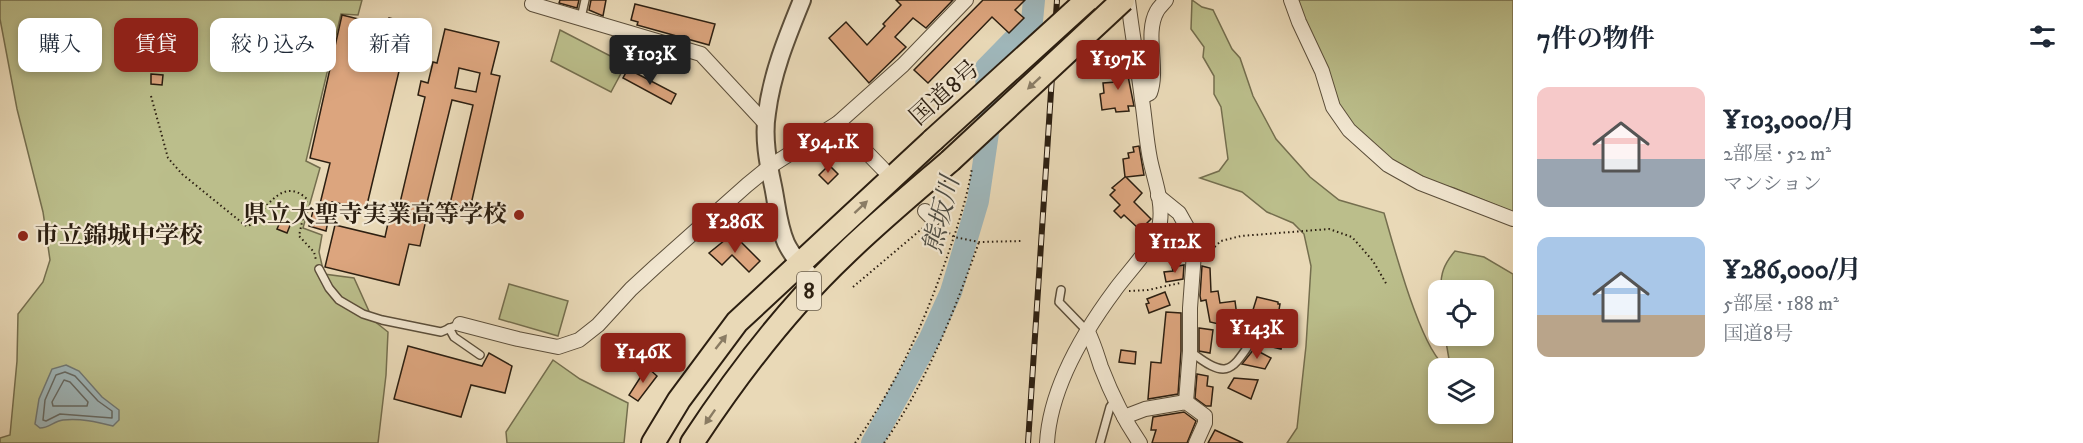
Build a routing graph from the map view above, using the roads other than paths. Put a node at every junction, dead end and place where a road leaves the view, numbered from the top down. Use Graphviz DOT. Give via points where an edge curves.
graph roads {
  1 [pos="585,0"];
  2 [pos="802,0"];
  3 [pos="966,0"];
  4 [pos="1087,0"];
  5 [pos="1123,0"];
  6 [pos="1128,0"];
  7 [pos="1166,0"];
  8 [pos="1287,1"];
  9 [pos="530,2"];
  10 [pos="554,5"];
  11 [pos="581,18"];
  12 [pos="1142,97"];
  13 [pos="838,123"];
  14 [pos="766,124"];
  15 [pos="769,167"];
  16 [pos="883,169"];
  17 [pos="1158,196"];
  18 [pos="1513,219"];
  19 [pos="799,263"];
  20 [pos="319,269"];
  21 [pos="817,283"];
  22 [pos="1061,290"];
  23 [pos="454,326"];
  24 [pos="1088,332"];
  25 [pos="1258,332"];
  26 [pos="1190,351"];
  27 [pos="480,355"];
  28 [pos="1116,399"];
  29 [pos="1186,402"];
  30 [pos="1124,417"];
  31 [pos="653,443"];
  32 [pos="692,443"];
  33 [pos="1047,443"];
  34 [pos="1101,443"];
  35 [pos="1140,443"];
  36 [pos="1196,443"];
  1 -- 11 [label="lane"];
  2 -- 14 [label="street" via="774,75"];
  3 -- 13 [label="street" via="903,65"];
  19 -- 4 [label="highway, 国道8号 / 8, one-way, bridge"];
  5 -- 21 [label="highway, 8, one-way, bridge"];
  6 -- 12 [label="street"];
  7 -- 12 [label="street" via="1152,26 1153,83 1150,93"];
  8 -- 18 [label="street" via="1322,71 1333,107 1349,130 1388,165 1420,183"];
  9 -- 10 [label="street"];
  10 -- 11 [label="street"];
  11 -- 14 [label="street" via="701,54"];
  12 -- 17 [label="street"];
  13 -- 15 [label="street"];
  13 -- 16 [label="street"];
  14 -- 15 [label="street"];
  15 -- 19 [label="street" via="779,222 786,244"];
  15 -- 23 [label="street" via="631,288 579,340 558,347"];
  17 -- 24 [label="street" via="1160,223 1148,249"];
  17 -- 26 [label="street" via="1179,213 1194,253"];
  19 -- 21 [label="street"];
  31 -- 19 [label="highway, 国道8号 / 8, one-way" via="685,391 737,322"];
  20 -- 23 [label="lane" via="339,300 363,314 441,332"];
  21 -- 32 [label="highway, 8, one-way" via="753,355"];
  22 -- 24 [label="lane" via="1059,302"];
  23 -- 27 [label="lane" via="454,337"];
  24 -- 28 [label="street"];
  24 -- 33 [label="street" via="1055,396"];
  25 -- 26 [label="lane" via="1231,368 1222,371"];
  26 -- 29 [label="street"];
  28 -- 30 [label="street"];
  28 -- 34 [label="lane" via="1110,407"];
  29 -- 30 [label="street"];
  29 -- 36 [label="street" via="1205,416"];
  30 -- 35 [label="street"];
}
